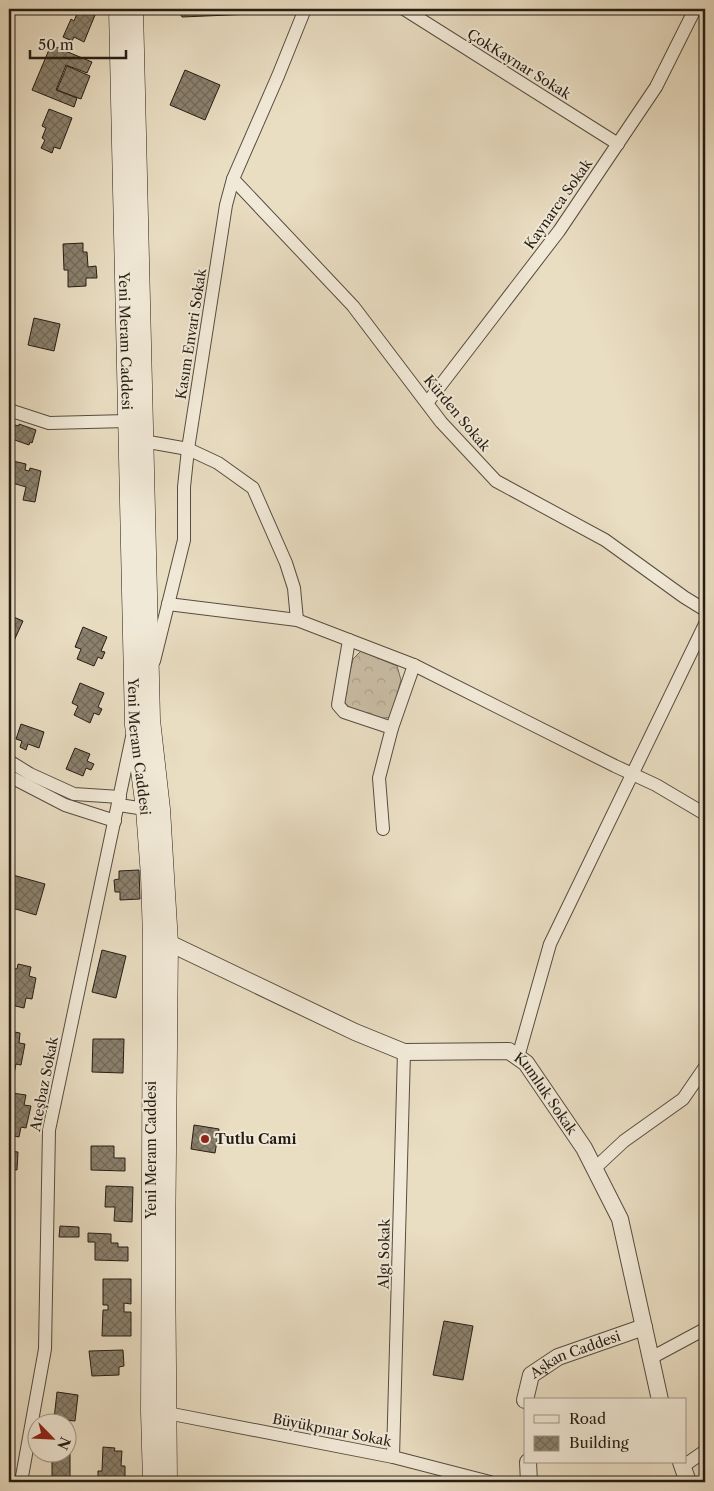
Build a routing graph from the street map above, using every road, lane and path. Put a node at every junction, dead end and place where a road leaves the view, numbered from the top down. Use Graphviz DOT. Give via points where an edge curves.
graph roads {
  1 [pos="118,9"];
  2 [pos="134,9"];
  3 [pos="305,9"];
  4 [pos="404,9"];
  5 [pos="695,9"];
  6 [pos="618,144"];
  7 [pos="233,179"];
  8 [pos="427,403"];
  9 [pos="9,410"];
  10 [pos="127,421"];
  11 [pos="143,441"];
  12 [pos="188,449"];
  13 [pos="168,604"];
  14 [pos="705,610"];
  15 [pos="297,620"];
  16 [pos="705,624"];
  17 [pos="349,640"];
  18 [pos="414,665"];
  19 [pos="150,676"];
  20 [pos="134,725"];
  21 [pos="392,728"];
  22 [pos="9,761"];
  23 [pos="633,774"];
  24 [pos="9,776"];
  25 [pos="119,801"];
  26 [pos="145,809"];
  27 [pos="705,814"];
  28 [pos="115,821"];
  29 [pos="383,829"];
  30 [pos="169,943"];
  31 [pos="404,1052"];
  32 [pos="518,1057"];
  33 [pos="705,1067"];
  34 [pos="594,1168"];
  35 [pos="644,1327"];
  36 [pos="705,1329"];
  37 [pos="651,1358"];
  38 [pos="526,1398"];
  39 [pos="660,1398"];
  40 [pos="167,1413"];
  41 [pos="705,1451"];
  42 [pos="393,1457"];
  43 [pos="528,1464"];
  44 [pos="684,1471"];
  45 [pos="21,1482"];
  46 [pos="152,1482"];
  47 [pos="168,1482"];
  48 [pos="490,1482"];
  49 [pos="529,1482"];
  1 -- 10 [label="main road, Yeni Meram Caddesi"];
  2 -- 11 [label="main road, Yeni Meram Caddesi"];
  3 -- 7 [label="street, Kasım Envari Sokak"];
  4 -- 6 [label="street, ÇokKaynar Sokak"];
  5 -- 6 [label="street, Kaynarca Sokak" via="656,87"];
  6 -- 8 [label="street, Kaynarca Sokak" via="560,231"];
  7 -- 8 [label="street, Kürden Sokak" via="353,306"];
  7 -- 12 [label="street, Kasım Envari Sokak" via="226,205"];
  8 -- 14 [label="street, Kürden Sokak" via="496,481 605,540"];
  9 -- 10 [label="street" via="49,422"];
  10 -- 20 [label="main road, Yeni Meram Caddesi"];
  11 -- 12 [label="street"];
  11 -- 19 [label="main road, Yeni Meram Caddesi"];
  12 -- 13 [label="street, Kasım Envari Sokak" via="184,540"];
  12 -- 15 [label="street" via="218,463 253,488 286,563 294,588"];
  13 -- 15 [label="street"];
  13 -- 19 [label="street, Kasım Envari Sokak"];
  15 -- 17 [label="street"];
  16 -- 23 [label="street"];
  17 -- 18 [label="street"];
  17 -- 21 [label="street" via="338,705 344,712"];
  18 -- 21 [label="street"];
  18 -- 23 [label="street"];
  19 -- 30 [label="main road, Yeni Meram Caddesi"];
  20 -- 25 [label="street, Ateşbaz Sokak"];
  20 -- 26 [label="main road, Yeni Meram Caddesi"];
  21 -- 29 [label="street" via="379,778"];
  22 -- 25 [label="street" via="74,794"];
  23 -- 27 [label="street"];
  23 -- 32 [label="street" via="550,944"];
  24 -- 28 [label="street" via="64,805"];
  25 -- 26 [label="street"];
  25 -- 28 [label="street, Ateşbaz Sokak"];
  26 -- 46 [label="main road, Yeni Meram Caddesi" via="152,938"];
  28 -- 45 [label="street, Ateşbaz Sokak" via="49,1130 45,1349"];
  30 -- 31 [label="street, Kumluk Sokak" via="354,1032"];
  30 -- 40 [label="main road, Yeni Meram Caddesi"];
  31 -- 32 [label="street, Kumluk Sokak" via="509,1051"];
  31 -- 42 [label="street, Algı Sokak"];
  32 -- 34 [label="street, Kumluk Sokak" via="526,1063"];
  33 -- 34 [label="street" via="683,1099 624,1141"];
  34 -- 35 [label="street, Kumluk Sokak" via="620,1219"];
  35 -- 37 [label="street, Kumluk Sokak"];
  35 -- 38 [label="street, Aşkan Caddesi" via="558,1357 531,1375"];
  36 -- 37 [label="street"];
  37 -- 39 [label="street, Kumluk Sokak"];
  40 -- 42 [label="street, Büyükpınar Sokak"];
  40 -- 47 [label="main road, Yeni Meram Caddesi"];
  41 -- 44 [label="street"];
  42 -- 48 [label="street, Büyükpınar Sokak"];
  43 -- 49 [label="street"];
}
